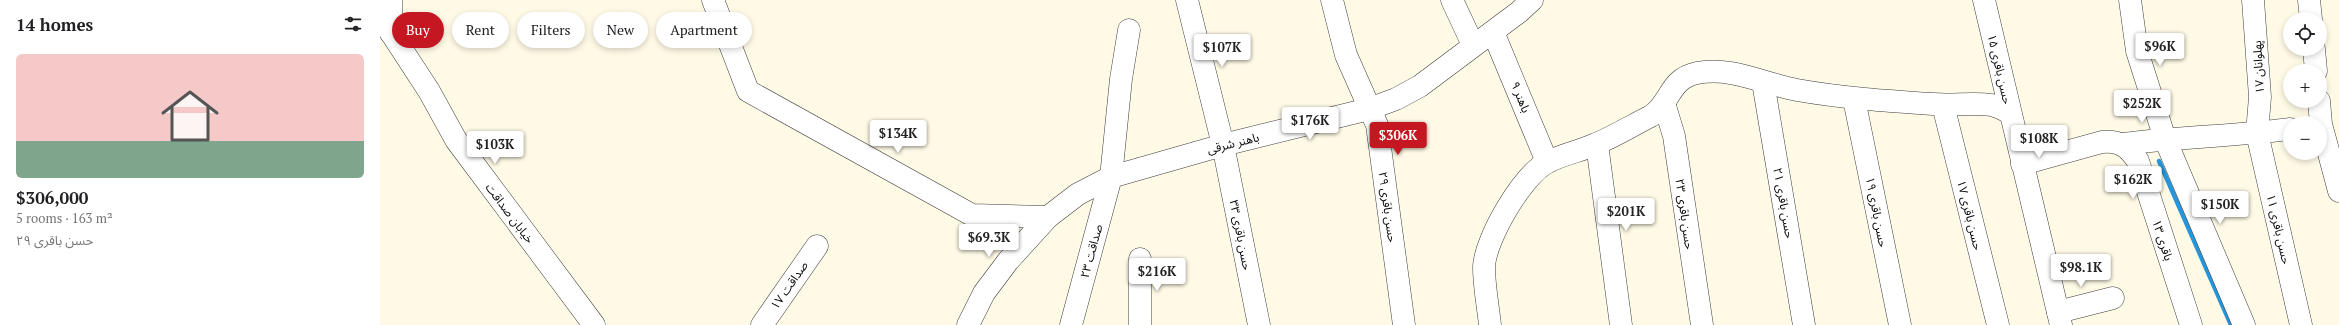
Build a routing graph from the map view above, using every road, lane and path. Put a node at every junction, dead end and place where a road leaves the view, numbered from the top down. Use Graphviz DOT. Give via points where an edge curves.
graph roads {
  1 [pos="391,0"];
  2 [pos="713,0"];
  3 [pos="1187,0"];
  4 [pos="1332,0"];
  5 [pos="1452,0"];
  6 [pos="1532,0"];
  7 [pos="1984,0"];
  8 [pos="2130,0"];
  9 [pos="2253,0"];
  10 [pos="2309,0"];
  11 [pos="2310,12"];
  12 [pos="386,25"];
  13 [pos="1128,30"];
  14 [pos="1493,32"];
  15 [pos="1474,45"];
  16 [pos="1763,82"];
  17 [pos="1854,99"];
  18 [pos="1664,103"];
  19 [pos="1943,105"];
  20 [pos="1369,110"];
  21 [pos="2010,113"];
  22 [pos="2327,123"];
  23 [pos="2283,129"];
  24 [pos="2257,133"];
  25 [pos="2165,139"];
  26 [pos="1597,144"];
  27 [pos="2123,144"];
  28 [pos="1223,145"];
  29 [pos="1547,162"];
  30 [pos="2022,164"];
  31 [pos="1111,177"];
  32 [pos="2339,191"];
  33 [pos="1048,217"];
  34 [pos="817,246"];
  35 [pos="1140,259"];
  36 [pos="2113,298"];
  37 [pos="2059,319"];
  38 [pos="594,325"];
  39 [pos="762,325"];
  40 [pos="968,325"];
  41 [pos="1071,325"];
  42 [pos="1140,325"];
  43 [pos="1259,325"];
  44 [pos="1404,325"];
  45 [pos="1490,325"];
  46 [pos="1621,325"];
  47 [pos="1702,325"];
  48 [pos="1804,325"];
  49 [pos="1900,325"];
  50 [pos="1998,325"];
  51 [pos="2191,325"];
  52 [pos="2244,325"];
  53 [pos="2301,325"];
  1 -- 12 [label="street"];
  2 -- 33 [label="street" via="748,91 972,215"];
  3 -- 28 [label="street, حسن باقری ۳۳"];
  4 -- 20 [label="street, حسن باقری ۲۹" via="1346,56"];
  5 -- 15 [label="street"];
  6 -- 14 [label="street, باهنر شرقی"];
  7 -- 21 [label="street, حسن باقری ۱۵"];
  8 -- 25 [label="street" via="2137,51"];
  9 -- 24 [label="street, پهلوانان ۱۷" via="2260,97"];
  10 -- 11 [label="street"];
  12 -- 38 [label="street, خیابان صداقت" via="429,91 456,140"];
  13 -- 31 [label="street, صداقت ۲۳"];
  14 -- 15 [label="street, باهنر شرقی"];
  14 -- 29 [label="street, باهنر ۹"];
  15 -- 20 [label="street, باهنر شرقی" via="1420,86"];
  16 -- 17 [label="street"];
  16 -- 18 [label="street" via="1721,71 1696,73 1683,78 1671,88"];
  16 -- 48 [label="street, حسن باقری ۲۱"];
  17 -- 19 [label="street"];
  17 -- 49 [label="street, حسن باقری ۱۹"];
  18 -- 26 [label="street" via="1653,114"];
  18 -- 47 [label="street, حسن باقری ۲۳" via="1674,136"];
  19 -- 21 [label="street" via="1992,105"];
  19 -- 50 [label="street, حسن باقری ۱۷"];
  20 -- 28 [label="street, باهنر شرقی"];
  20 -- 44 [label="street, حسن باقری ۲۹" via="1377,126"];
  21 -- 30 [label="street, حسن باقری ۱۵"];
  22 -- 32 [label="street"];
  23 -- 24 [label="street"];
  24 -- 25 [label="street"];
  24 -- 53 [label="street, حسن باقری ۱۱"];
  25 -- 27 [label="street"];
  25 -- 52 [label="street"];
  26 -- 29 [label="street"];
  26 -- 46 [label="street"];
  27 -- 30 [label="street" via="2102,142"];
  27 -- 51 [label="street, باقری ۱۳" via="2138,161"];
  28 -- 31 [label="street, باهنر شرقی"];
  28 -- 43 [label="street, حسن باقری ۳۳"];
  29 -- 45 [label="street" via="1519,188 1490,242 1484,267"];
  30 -- 37 [label="street, حسن باقری ۱۵"];
  31 -- 33 [label="street, باهنر شرقی" via="1078,194"];
  31 -- 41 [label="street, صداقت ۲۳"];
  33 -- 40 [label="street, باهنر شرقی" via="1008,261 984,294"];
  34 -- 39 [label="street, صداقت ۱۷"];
  35 -- 42 [label="street"];
  36 -- 37 [label="street"];
}
